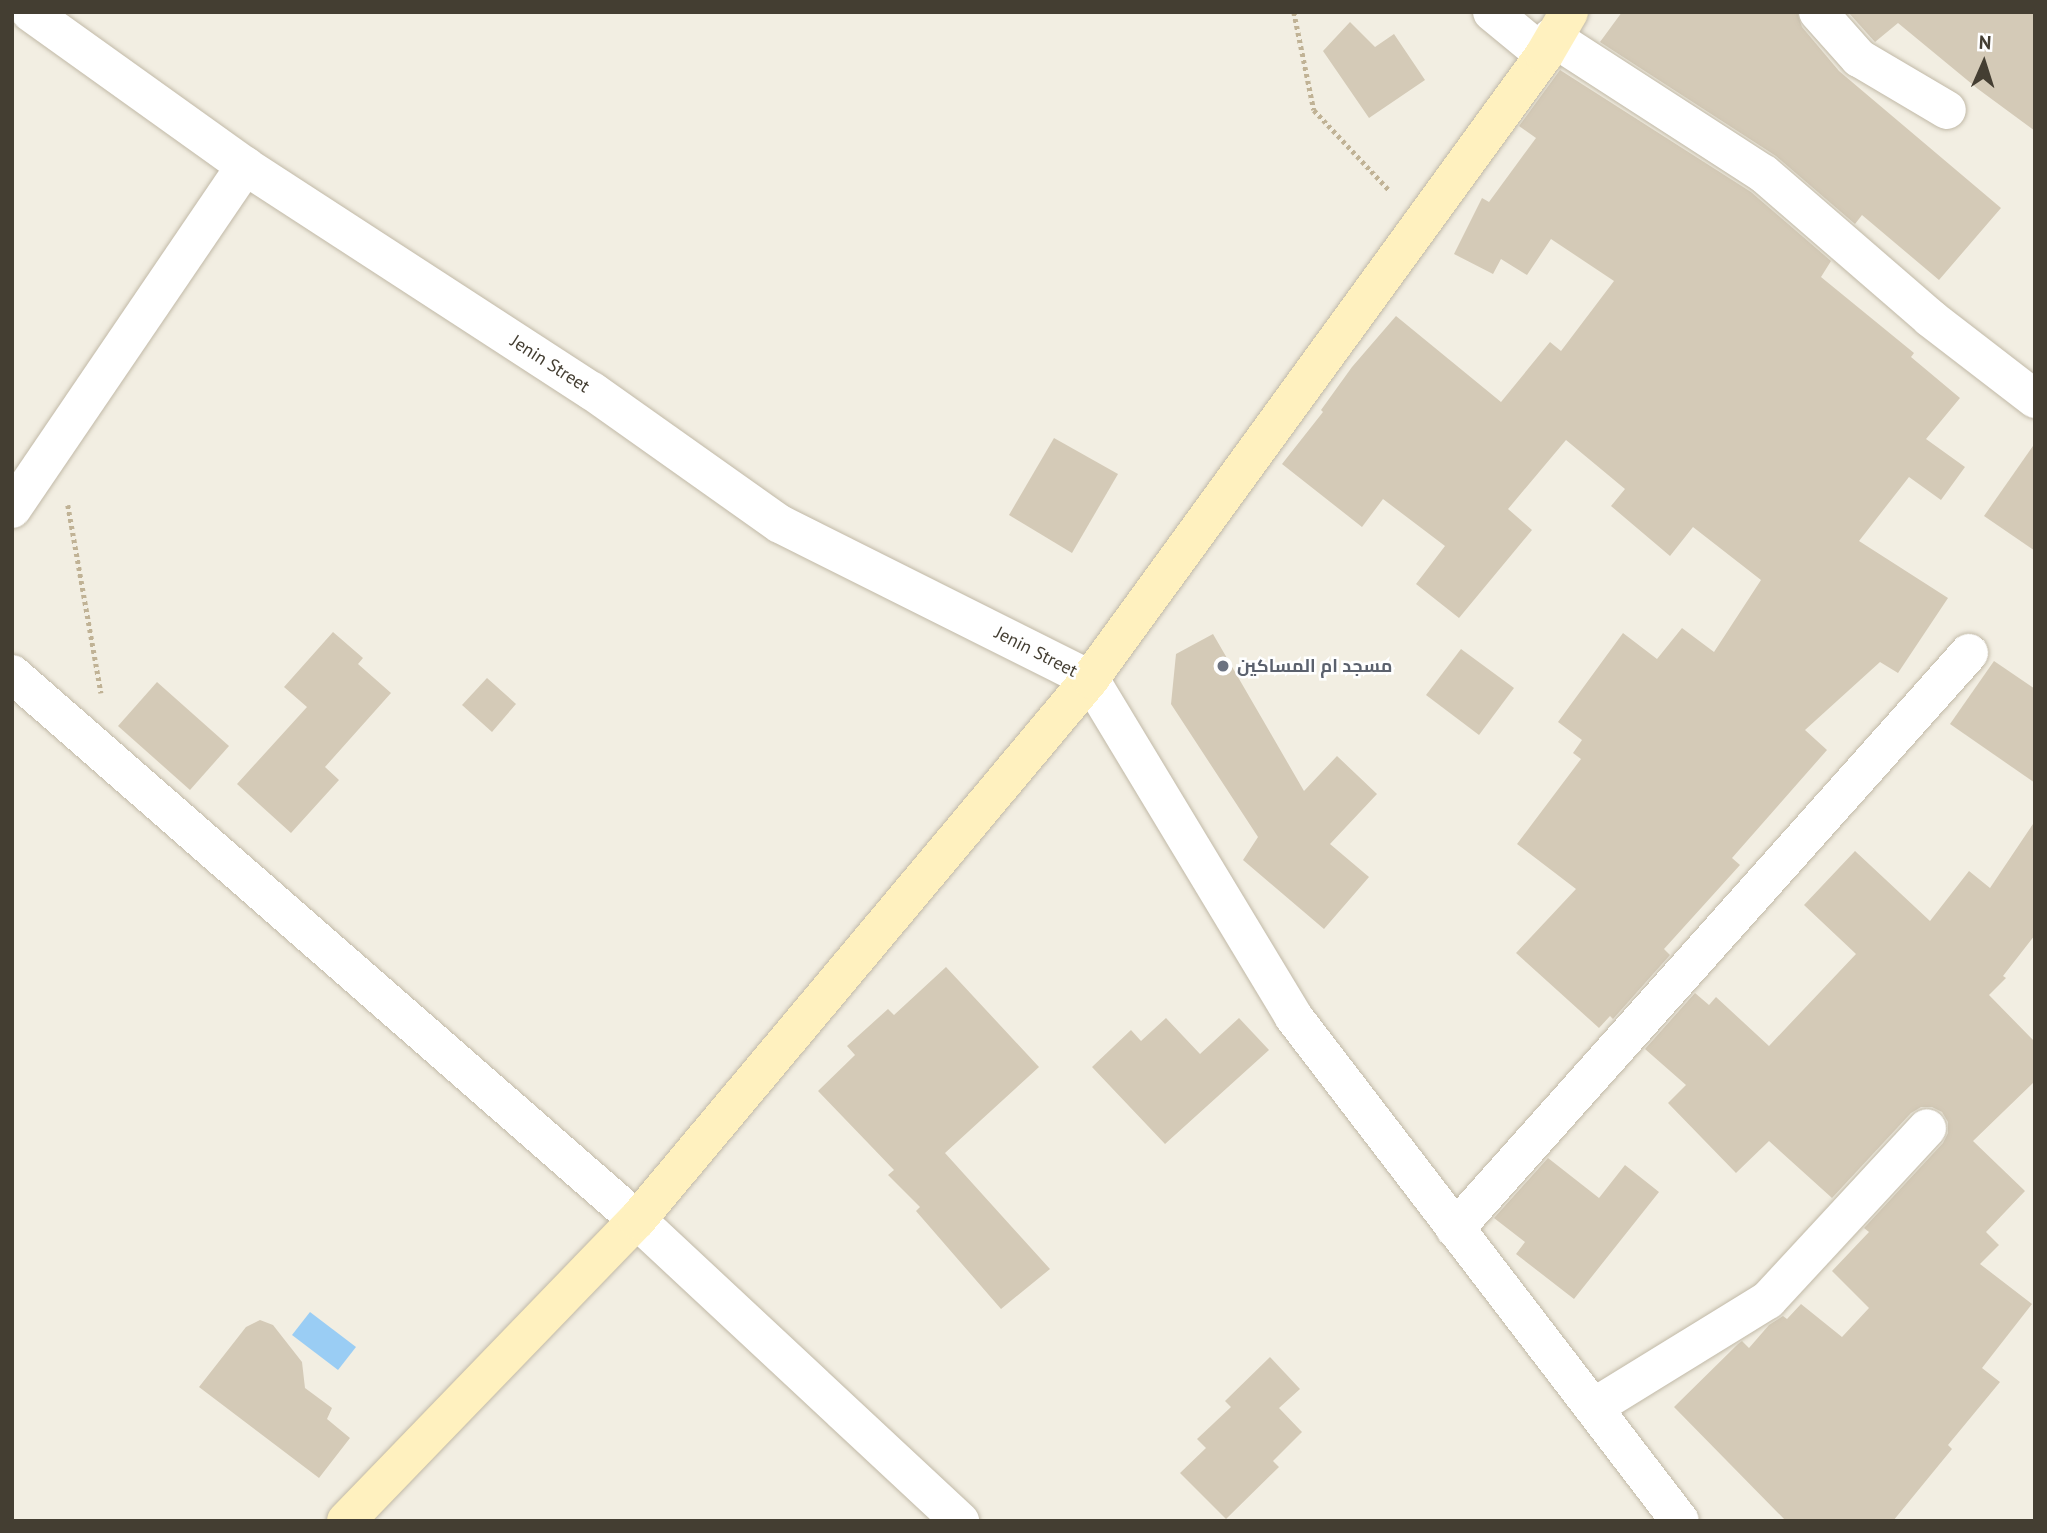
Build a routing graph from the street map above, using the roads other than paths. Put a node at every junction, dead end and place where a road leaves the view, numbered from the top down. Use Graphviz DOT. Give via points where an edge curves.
graph roads {
  1 [pos="30,12"];
  2 [pos="1492,12"];
  3 [pos="1818,12"];
  4 [pos="1555,35"];
  5 [pos="1947,110"];
  6 [pos="245,166"];
  7 [pos="2035,399"];
  8 [pos="12,509"];
  9 [pos="1969,653"];
  10 [pos="12,674"];
  11 [pos="1090,679"];
  12 [pos="1927,1128"];
  13 [pos="636,1220"];
  14 [pos="1455,1229"];
  15 [pos="1594,1408"];
  16 [pos="346,1521"];
  17 [pos="960,1521"];
  18 [pos="1680,1521"];
  1 -- 6 [label="street, Jenin Street"];
  2 -- 4 [label="street"];
  3 -- 5 [label="street" via="1859,58"];
  4 -- 7 [label="street" via="1764,174 1930,318"];
  4 -- 11 [label="street"];
  6 -- 8 [label="street"];
  6 -- 11 [label="street, Jenin Street" via="592,391 780,524"];
  9 -- 14 [label="street"];
  10 -- 13 [label="street"];
  11 -- 13 [label="street"];
  11 -- 14 [label="street" via="1293,1016"];
  12 -- 15 [label="street" via="1768,1300"];
  13 -- 16 [label="street"];
  13 -- 17 [label="street"];
  14 -- 15 [label="street"];
  15 -- 18 [label="street"];
}
